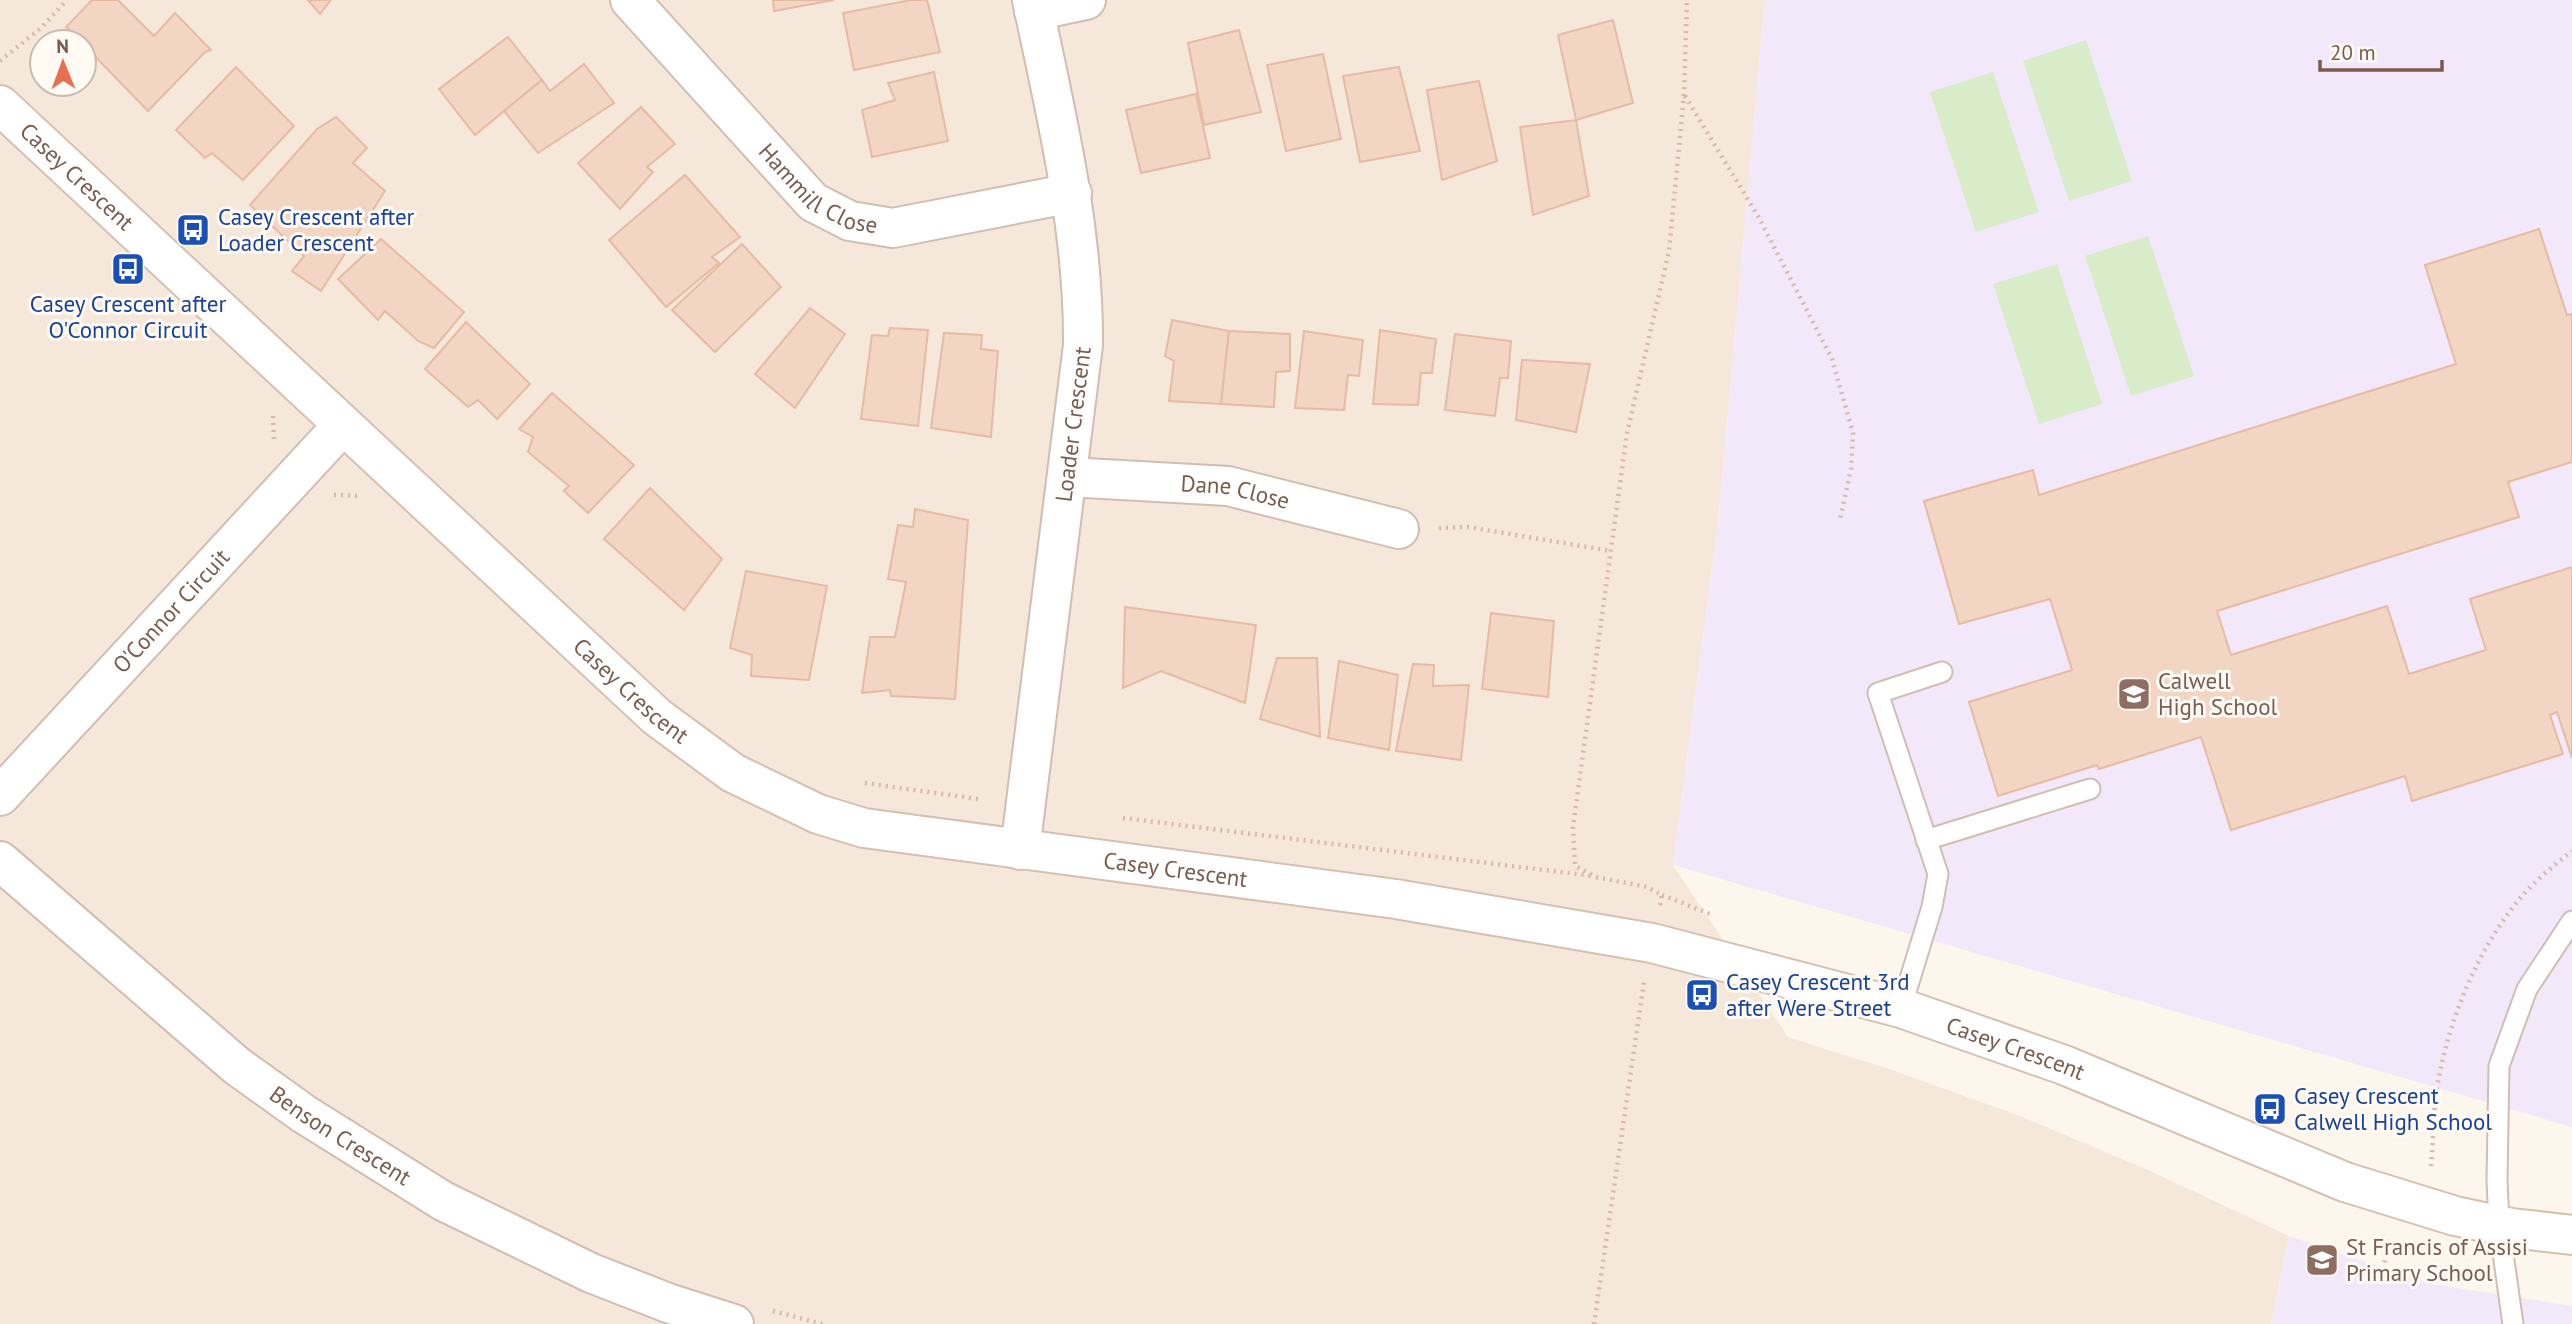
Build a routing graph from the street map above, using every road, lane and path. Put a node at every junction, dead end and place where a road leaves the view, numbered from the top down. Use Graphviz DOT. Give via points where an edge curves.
graph roads {
  1 [pos="66,0"];
  2 [pos="630,0"];
  3 [pos="1086,0"];
  4 [pos="1687,0"];
  5 [pos="1033,5"];
  6 [pos="0,61"];
  7 [pos="1684,95"];
  8 [pos="0,105"];
  9 [pos="1072,193"];
  10 [pos="343,425"];
  11 [pos="1068,477"];
  12 [pos="334,495"];
  13 [pos="325,498"];
  14 [pos="1840,519"];
  15 [pos="1399,529"];
  16 [pos="1611,551"];
  17 [pos="1942,672"];
  18 [pos="853,782"];
  19 [pos="2090,789"];
  20 [pos="0,796"];
  21 [pos="986,800"];
  22 [pos="1111,817"];
  23 [pos="1926,840"];
  24 [pos="1020,850"];
  25 [pos="2572,851"];
  26 [pos="0,861"];
  27 [pos="1539,870"];
  28 [pos="1596,877"];
  29 [pos="1538,878"];
  30 [pos="2572,921"];
  31 [pos="1652,943"];
  32 [pos="1901,1008"];
  33 [pos="2431,1171"];
  34 [pos="2499,1224"];
  35 [pos="2391,1235"];
  36 [pos="2572,1235"];
  37 [pos="2381,1276"];
  38 [pos="749,1316"];
  39 [pos="823,1324"];
  40 [pos="1594,1324"];
  41 [pos="2513,1324"];
  1 -- 6 [label="path" via="41,28"];
  2 -- 9 [label="street, Hammill Close" via="813,202 850,221 893,228"];
  3 -- 5 [label="street"];
  4 -- 7 [label="path"];
  5 -- 9 [label="street, Loader Crescent"];
  7 -- 14 [label="path" via="1758,216 1832,359 1853,433"];
  7 -- 16 [label="path" via="1669,251 1627,432"];
  8 -- 10 [label="street, Casey Crescent"];
  9 -- 11 [label="street, Loader Crescent" via="1083,294 1083,345"];
  10 -- 20 [label="street, O'Connor Circuit"];
  10 -- 24 [label="street, Casey Crescent" via="657,717 733,774 818,814 864,828"];
  11 -- 15 [label="street, Dane Close" via="1228,486"];
  11 -- 24 [label="street, Loader Crescent"];
  12 -- 13 [label="path"];
  15 -- 16 [label="path" via="1468,527"];
  16 -- 28 [label="path" via="1573,827 1575,866"];
  17 -- 23 [label="lane" via="1878,693"];
  18 -- 21 [label="path"];
  19 -- 23 [label="lane"];
  22 -- 27 [label="path"];
  23 -- 32 [label="lane" via="1938,874"];
  24 -- 31 [label="street, Casey Crescent" via="1396,899"];
  25 -- 33 [label="path" via="2518,900 2470,978 2455,1014 2439,1078"];
  26 -- 38 [label="street, Benson Crescent" via="237,1066 443,1201 592,1273 668,1303"];
  27 -- 28 [label="path"];
  27 -- 29 [label="path"];
  28 -- 31 [label="path" via="1647,887 1661,895"];
  30 -- 34 [label="lane" via="2527,989 2499,1066"];
  31 -- 32 [label="street, Casey Crescent"];
  31 -- 40 [label="path"];
  32 -- 34 [label="street, Casey Crescent" via="2064,1065 2346,1182 2455,1216"];
  34 -- 36 [label="street, Casey Crescent"];
  34 -- 41 [label="lane"];
  35 -- 37 [label="path"];
  38 -- 39 [label="path"];
}
